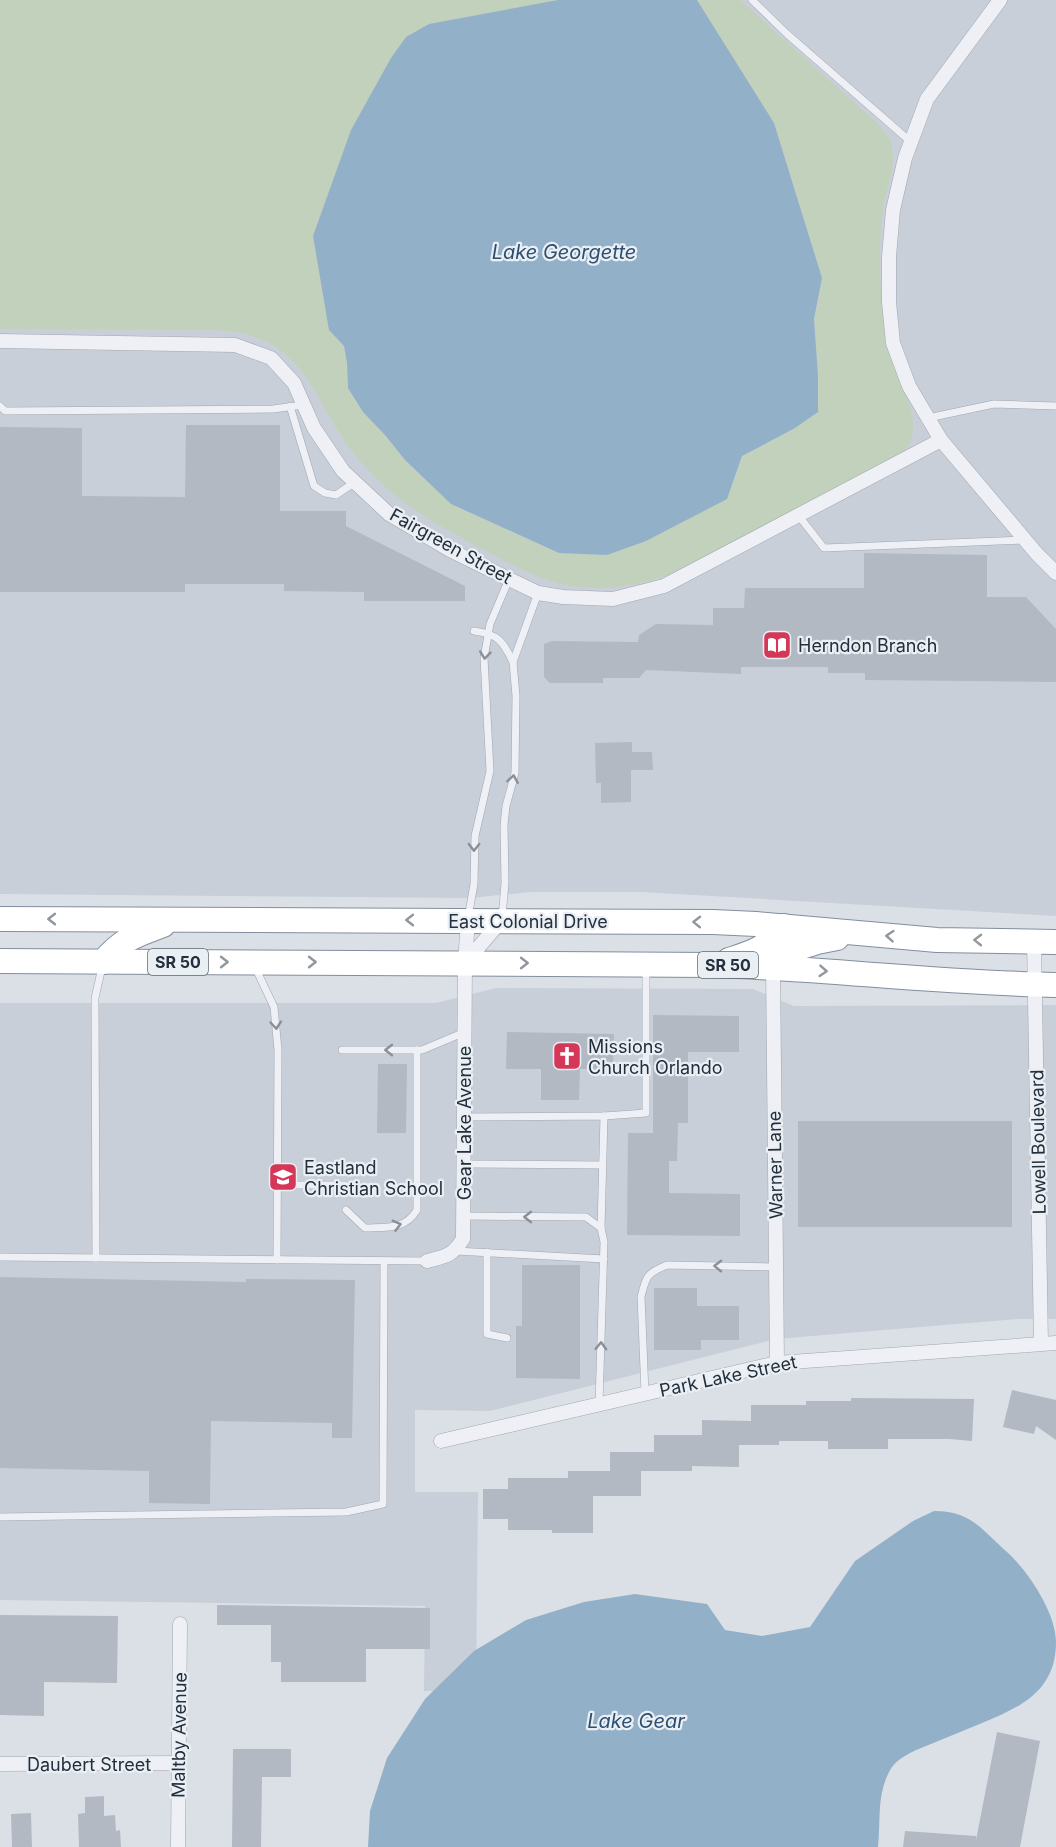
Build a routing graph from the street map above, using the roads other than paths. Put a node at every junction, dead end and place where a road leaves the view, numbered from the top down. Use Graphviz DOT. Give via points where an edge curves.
graph roads {
  1 [pos="752,0"];
  2 [pos="1000,0"];
  3 [pos="911,142"];
  4 [pos="0,341"];
  5 [pos="0,406"];
  6 [pos="297,406"];
  7 [pos="1056,406"];
  8 [pos="928,418"];
  9 [pos="941,440"];
  10 [pos="356,482"];
  11 [pos="798,515"];
  12 [pos="1025,540"];
  13 [pos="1056,573"];
  14 [pos="509,579"];
  15 [pos="538,592"];
  16 [pos="474,631"];
  17 [pos="489,633"];
  18 [pos="513,662"];
  19 [pos="0,919"];
  20 [pos="176,920"];
  21 [pos="468,920"];
  22 [pos="502,920"];
  23 [pos="784,926"];
  24 [pos="857,934"];
  25 [pos="1045,942"];
  26 [pos="0,962"];
  27 [pos="103,962"];
  28 [pos="253,962"];
  29 [pos="465,963"];
  30 [pos="645,964"];
  31 [pos="715,965"];
  32 [pos="773,967"];
  33 [pos="1046,985"];
  34 [pos="465,1032"];
  35 [pos="342,1050"];
  36 [pos="417,1050"];
  37 [pos="604,1116"];
  38 [pos="464,1117"];
  39 [pos="464,1164"];
  40 [pos="602,1164"];
  41 [pos="277,1185"];
  42 [pos="345,1185"];
  43 [pos="346,1210"];
  44 [pos="464,1216"];
  45 [pos="601,1228"];
  46 [pos="456,1251"];
  47 [pos="487,1252"];
  48 [pos="0,1257"];
  49 [pos="96,1258"];
  50 [pos="604,1259"];
  51 [pos="277,1260"];
  52 [pos="384,1261"];
  53 [pos="427,1261"];
  54 [pos="776,1267"];
  55 [pos="507,1338"];
  56 [pos="1041,1343"];
  57 [pos="1056,1343"];
  58 [pos="777,1363"];
  59 [pos="645,1393"];
  60 [pos="599,1404"];
  61 [pos="441,1441"];
  62 [pos="0,1517"];
  63 [pos="180,1624"];
  64 [pos="178,1763"];
  65 [pos="0,1764"];
  66 [pos="178,1847"];
  1 -- 3 [label="lane"];
  2 -- 3 [label="street" via="927,99"];
  3 -- 8 [label="street" via="893,210 889,302 893,343 909,386"];
  4 -- 6 [label="street, Fairgreen Street" via="235,345 271,358 294,383"];
  5 -- 6 [label="lane" via="5,411"];
  6 -- 10 [label="street, Fairgreen Street" via="343,471"];
  6 -- 10 [label="lane" via="314,486 336,495"];
  7 -- 8 [label="lane" via="994,404"];
  8 -- 9 [label="street"];
  9 -- 11 [label="street, Fairgreen Street"];
  9 -- 12 [label="street"];
  10 -- 14 [label="street, Fairgreen Street" via="389,514"];
  11 -- 12 [label="lane" via="824,548"];
  11 -- 15 [label="street, Fairgreen Street" via="664,586 613,599"];
  12 -- 13 [label="street"];
  14 -- 15 [label="street, Fairgreen Street"];
  14 -- 17 [label="lane"];
  15 -- 18 [label="lane"];
  16 -- 17 [label="lane"];
  17 -- 18 [label="lane" via="504,644"];
  17 -- 21 [label="lane, one-way" via="484,658 490,771 475,836"];
  22 -- 18 [label="lane, one-way" via="504,825 515,773"];
  20 -- 19 [label="highway, East Colonial Drive, one-way"];
  21 -- 20 [label="highway, East Colonial Drive, one-way"];
  20 -- 27 [label="highway" via="130,937"];
  21 -- 22 [label="highway, East Colonial Drive"];
  21 -- 29 [label="street, Gear Lake Avenue"];
  23 -- 22 [label="highway, East Colonial Drive, one-way"];
  22 -- 29 [label="street"];
  23 -- 24 [label="highway, East Colonial Drive"];
  23 -- 31 [label="highway" via="774,940 759,950"];
  25 -- 24 [label="highway, East Colonial Drive, one-way"];
  24 -- 32 [label="highway" via="795,950"];
  25 -- 33 [label="street, Lowell Boulevard"];
  26 -- 27 [label="highway, SR 50"];
  27 -- 28 [label="highway, SR 50, one-way"];
  27 -- 49 [label="lane" via="95,998"];
  28 -- 29 [label="highway, SR 50, one-way"];
  28 -- 41 [label="lane, one-way" via="274,1007 278,1050"];
  29 -- 30 [label="highway, SR 50, one-way"];
  29 -- 34 [label="street, Gear Lake Avenue"];
  30 -- 31 [label="highway, SR 50"];
  30 -- 37 [label="lane" via="645,1113"];
  31 -- 32 [label="highway, SR 50"];
  32 -- 33 [label="highway, SR 50, one-way"];
  32 -- 54 [label="street, Warner Lane"];
  33 -- 56 [label="street, Lowell Boulevard"];
  34 -- 36 [label="lane"];
  34 -- 38 [label="street, Gear Lake Avenue"];
  36 -- 35 [label="lane, one-way"];
  43 -- 36 [label="lane, one-way" via="365,1228 398,1227 411,1220 417,1210"];
  37 -- 38 [label="lane"];
  37 -- 40 [label="lane"];
  38 -- 39 [label="street, Gear Lake Avenue"];
  39 -- 40 [label="lane"];
  39 -- 44 [label="street, Gear Lake Avenue"];
  40 -- 45 [label="lane"];
  41 -- 42 [label="lane"];
  41 -- 51 [label="lane"];
  45 -- 44 [label="lane, one-way" via="586,1217"];
  44 -- 46 [label="street, Gear Lake Avenue" via="463,1239"];
  45 -- 50 [label="lane"];
  46 -- 47 [label="lane"];
  46 -- 53 [label="street"];
  47 -- 50 [label="lane"];
  47 -- 55 [label="lane" via="487,1334"];
  48 -- 49 [label="lane"];
  49 -- 51 [label="lane"];
  60 -- 50 [label="lane, one-way"];
  51 -- 52 [label="lane"];
  52 -- 53 [label="lane"];
  52 -- 62 [label="lane" via="383,1504 346,1512"];
  54 -- 58 [label="street, Warner Lane"];
  54 -- 59 [label="lane, one-way" via="667,1265 651,1271 641,1297"];
  56 -- 57 [label="street, Park Lake Street"];
  56 -- 58 [label="street, Park Lake Street"];
  58 -- 59 [label="street, Park Lake Street"];
  59 -- 60 [label="street, Park Lake Street"];
  60 -- 61 [label="street, Park Lake Street"];
  63 -- 64 [label="street, Maltby Avenue"];
  64 -- 65 [label="street, Daubert Street"];
  64 -- 66 [label="street, Maltby Avenue"];
}
